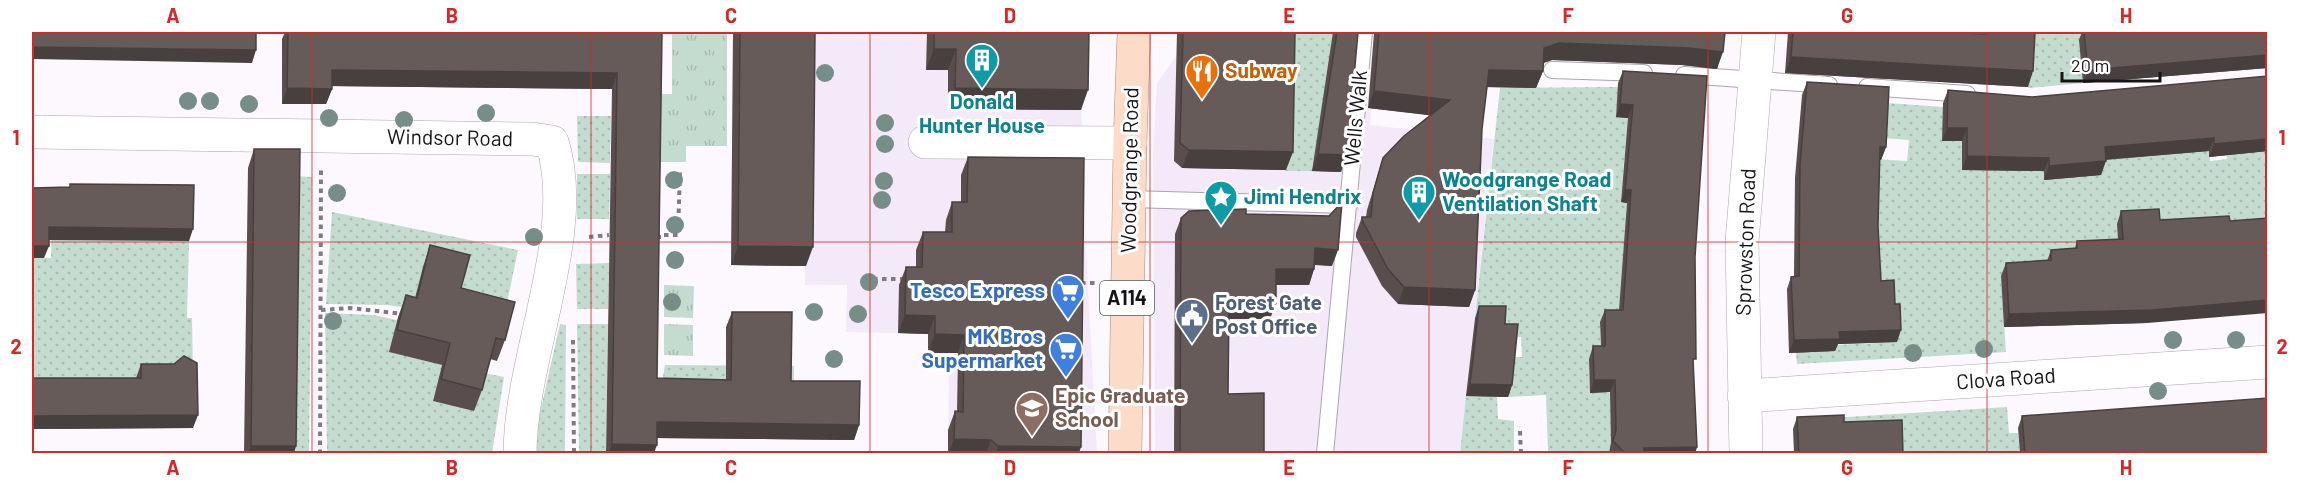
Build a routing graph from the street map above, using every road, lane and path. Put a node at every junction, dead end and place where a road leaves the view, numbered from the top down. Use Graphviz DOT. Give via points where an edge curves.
graph roads {
  1 [pos="1134,32"];
  2 [pos="1364,32"];
  3 [pos="1759,32"];
  4 [pos="1552,70"];
  5 [pos="1755,80"];
  6 [pos="1989,95"];
  7 [pos="32,132"];
  8 [pos="321,136"];
  9 [pos="925,142"];
  10 [pos="1130,144"];
  11 [pos="680,171"];
  12 [pos="1129,199"];
  13 [pos="1349,205"];
  14 [pos="659,247"];
  15 [pos="873,279"];
  16 [pos="908,279"];
  17 [pos="1071,283"];
  18 [pos="1095,283"];
  19 [pos="321,310"];
  20 [pos="408,315"];
  21 [pos="2268,362"];
  22 [pos="1744,396"];
  23 [pos="1520,430"];
  24 [pos="320,453"];
  25 [pos="520,453"];
  26 [pos="1125,453"];
  27 [pos="1325,453"];
  28 [pos="1521,453"];
  29 [pos="1746,453"];
  1 -- 10 [label="main road, Woodgrange Road / A114"];
  2 -- 13 [label="lane, Wells Walk"];
  3 -- 5 [label="street, Sprowston Road"];
  4 -- 5 [label="lane"];
  5 -- 6 [label="lane"];
  5 -- 22 [label="street, Sprowston Road" via="1742,242"];
  7 -- 8 [label="street, Windsor Road"];
  8 -- 19 [label="path"];
  8 -- 25 [label="street, Windsor Road" via="552,142 558,160 560,225 520,419"];
  9 -- 10 [label="street"];
  10 -- 12 [label="main road, Woodgrange Road / A114"];
  11 -- 14 [label="path" via="678,236 656,235"];
  12 -- 13 [label="lane"];
  12 -- 26 [label="main road, Woodgrange Road / A114"];
  13 -- 27 [label="lane, Wells Walk"];
  15 -- 16 [label="path"];
  17 -- 18 [label="path"];
  19 -- 20 [label="path"];
  19 -- 24 [label="path"];
  21 -- 22 [label="street, Clova Road"];
  22 -- 29 [label="street, Sprowston Road"];
  23 -- 28 [label="path"];
}
